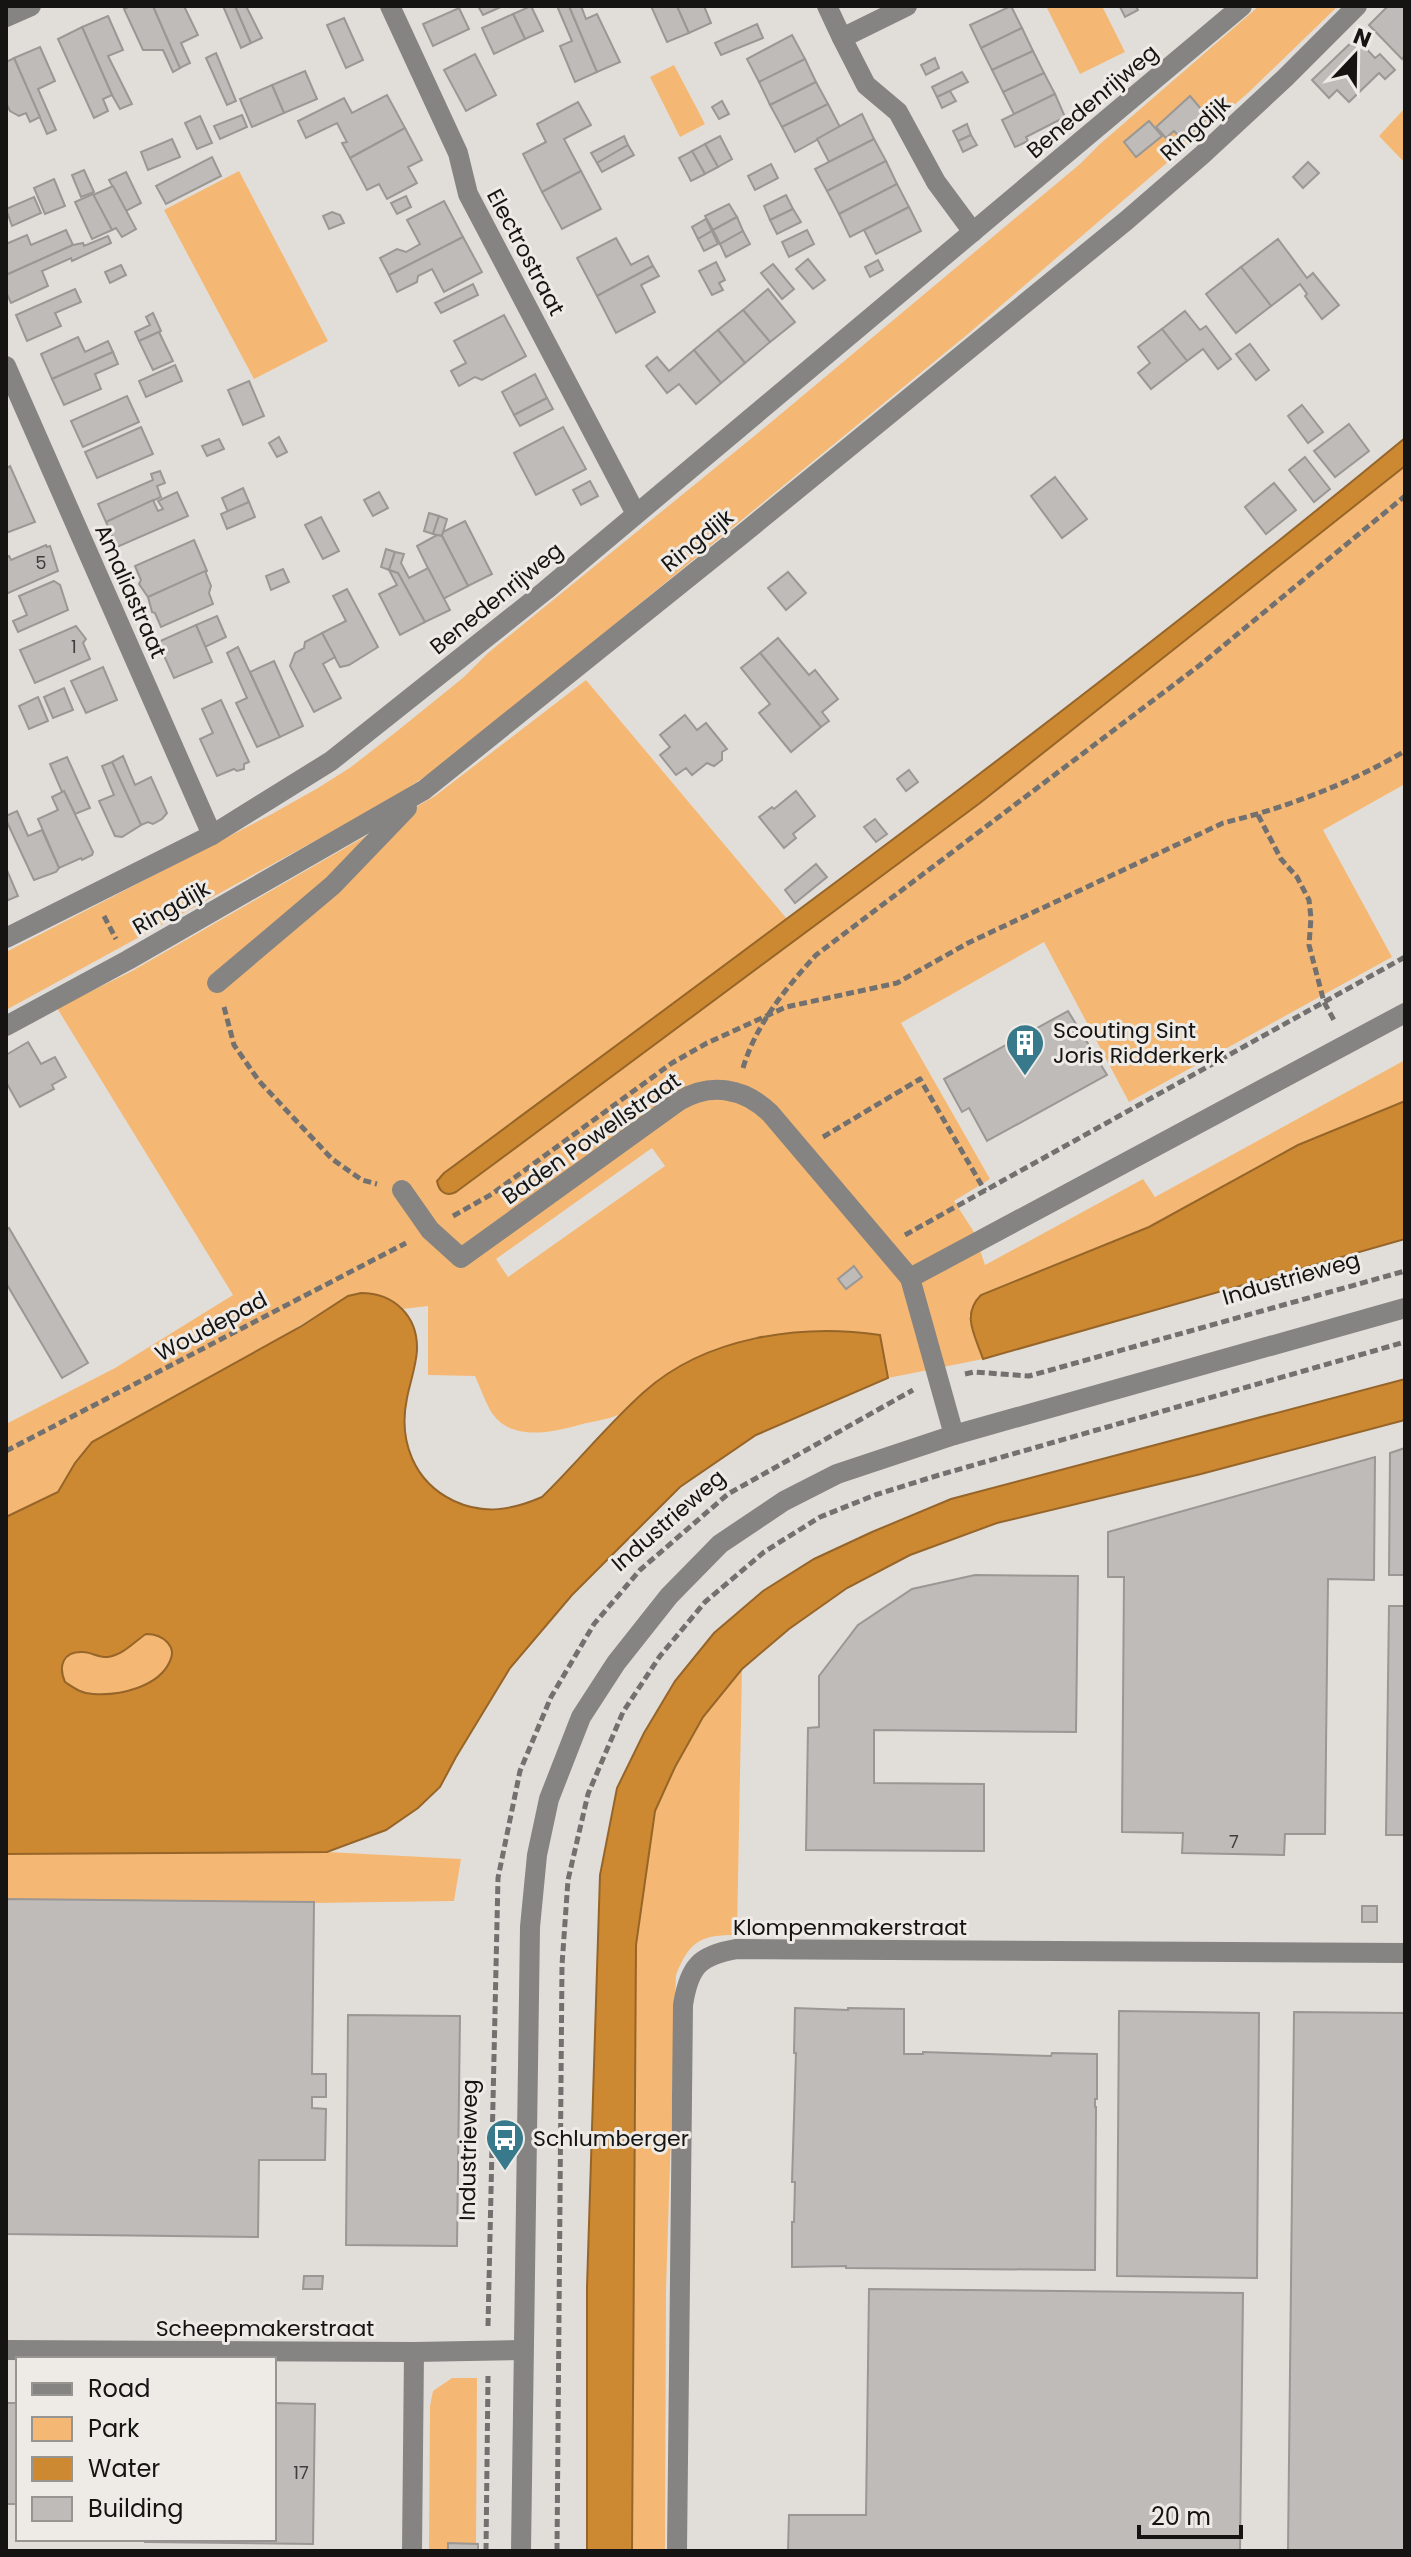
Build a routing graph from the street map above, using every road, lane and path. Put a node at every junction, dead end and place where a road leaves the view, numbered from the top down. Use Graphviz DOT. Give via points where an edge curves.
graph roads {
  1 [pos="31,6"];
  2 [pos="390,6"];
  3 [pos="827,6"];
  4 [pos="907,6"];
  5 [pos="1242,6"];
  6 [pos="1357,6"];
  7 [pos="6,17"];
  8 [pos="842,38"];
  9 [pos="973,232"];
  10 [pos="6,366"];
  11 [pos="1405,496"];
  12 [pos="636,514"];
  13 [pos="1405,751"];
  14 [pos="424,790"];
  15 [pos="1258,815"];
  16 [pos="212,835"];
  17 [pos="91,894"];
  18 [pos="6,938"];
  19 [pos="1405,957"];
  20 [pos="128,960"];
  21 [pos="217,983"];
  22 [pos="1324,1002"];
  23 [pos="1405,1013"];
  24 [pos="767,1016"];
  25 [pos="6,1026"];
  26 [pos="1347,1044"];
  27 [pos="736,1092"];
  28 [pos="802,1150"];
  29 [pos="402,1190"];
  30 [pos="985,1191"];
  31 [pos="430,1230"];
  32 [pos="884,1247"];
  33 [pos="1405,1271"];
  34 [pos="910,1278"];
  35 [pos="1405,1308"];
  36 [pos="1405,1342"];
  37 [pos="938,1379"];
  38 [pos="954,1435"];
  39 [pos="6,1451"];
  40 [pos="1405,1953"];
  41 [pos="6,2350"];
  42 [pos="523,2350"];
  43 [pos="488,2351"];
  44 [pos="414,2352"];
  45 [pos="412,2551"];
  46 [pos="486,2551"];
  47 [pos="521,2551"];
  48 [pos="557,2551"];
  49 [pos="677,2551"];
  1 -- 7 [label="street"];
  2 -- 12 [label="street, Electrostraat" via="458,153 468,194"];
  3 -- 8 [label="street"];
  4 -- 8 [label="street"];
  5 -- 9 [label="street, Benedenrijweg"];
  6 -- 14 [label="street, Ringdijk" via="1275,88 1127,220"];
  8 -- 9 [label="street" via="866,85 898,112 936,182"];
  9 -- 12 [label="street, Benedenrijweg"];
  10 -- 16 [label="street, Amaliastraat"];
  11 -- 24 [label="path" via="1200,665 816,955"];
  12 -- 16 [label="street, Benedenrijweg" via="331,761"];
  13 -- 15 [label="path, Woudepad"];
  14 -- 20 [label="street, Ringdijk"];
  14 -- 21 [label="street" via="333,885"];
  15 -- 22 [label="path" via="1309,900 1309,945"];
  15 -- 24 [label="path, Woudepad" via="1223,823 968,943 897,983 825,997"];
  16 -- 17 [label="street, Benedenrijweg"];
  17 -- 18 [label="street, Benedenrijweg"];
  17 -- 20 [label="path"];
  19 -- 22 [label="path"];
  20 -- 25 [label="street, Ringdijk"];
  21 -- 29 [label="path" via="234,1045 259,1081 332,1159 362,1180"];
  22 -- 26 [label="path"];
  22 -- 30 [label="path"];
  23 -- 26 [label="street"];
  24 -- 27 [label="path" via="747,1053"];
  24 -- 31 [label="path, Woudepad" via="672,1063 492,1194"];
  26 -- 34 [label="street"];
  27 -- 28 [label="street" via="759,1103"];
  27 -- 31 [label="street, Baden Powellstraat" via="702,1091 679,1101 461,1258"];
  28 -- 30 [label="path" via="920,1079"];
  28 -- 32 [label="street"];
  29 -- 31 [label="street"];
  30 -- 32 [label="path"];
  31 -- 39 [label="path, Woudepad"];
  32 -- 34 [label="street"];
  33 -- 37 [label="path, Industrieweg" via="1029,1376 974,1372"];
  34 -- 37 [label="street"];
  35 -- 38 [label="street"];
  36 -- 48 [label="path" via="953,1471 820,1517 764,1552 705,1602 660,1656 623,1712 588,1794 568,1880 562,1965"];
  37 -- 38 [label="street"];
  37 -- 43 [label="path, Industrieweg" via="728,1494 640,1570 594,1624 551,1697 520,1771 498,1878"];
  38 -- 42 [label="street" via="837,1474 784,1501 720,1544 660,1607 581,1717 549,1799 530,1927"];
  40 -- 49 [label="street, Klompenmakerstraat" via="737,1949 714,1953 698,1963 686,1984 683,2005"];
  41 -- 44 [label="street, Scheepmakerstraat"];
  42 -- 43 [label="street, Scheepmakerstraat"];
  42 -- 47 [label="street"];
  43 -- 44 [label="street, Scheepmakerstraat"];
  43 -- 46 [label="path, Industrieweg"];
  44 -- 45 [label="street"];
}
